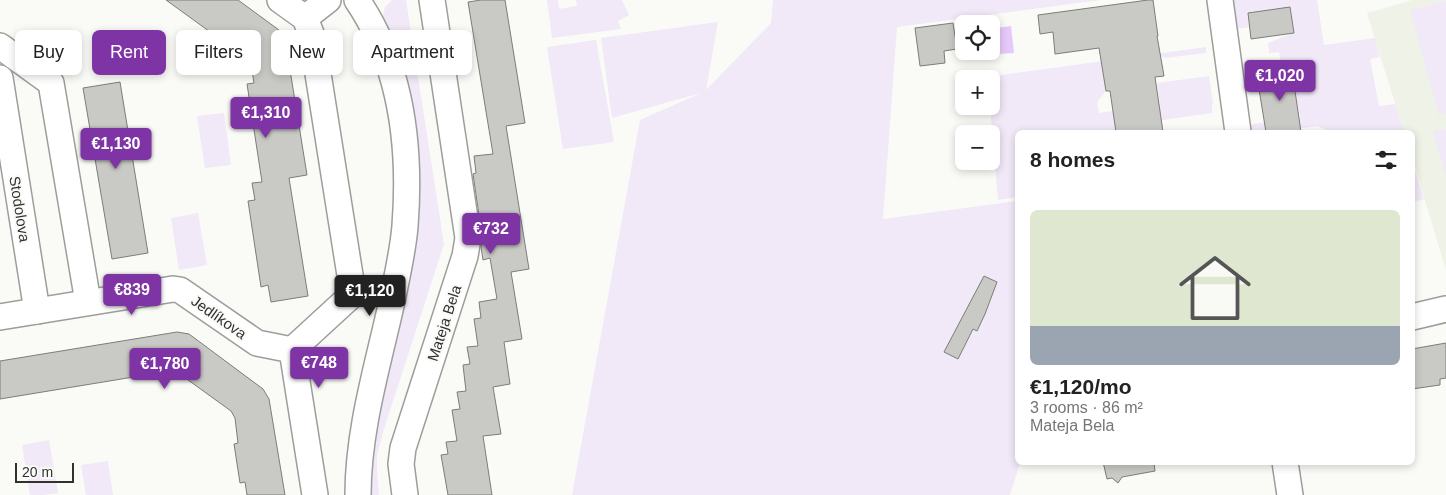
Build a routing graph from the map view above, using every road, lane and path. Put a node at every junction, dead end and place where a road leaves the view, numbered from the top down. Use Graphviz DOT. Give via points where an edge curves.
graph roads {
  1 [pos="280,0"];
  2 [pos="328,0"];
  3 [pos="432,0"];
  4 [pos="1220,0"];
  5 [pos="363,2"];
  6 [pos="305,18"];
  7 [pos="0,46"];
  8 [pos="0,78"];
  9 [pos="1238,130"];
  10 [pos="353,294"];
  11 [pos="392,300"];
  12 [pos="88,302"];
  13 [pos="1446,309"];
  14 [pos="37,311"];
  15 [pos="0,317"];
  16 [pos="1415,317"];
  17 [pos="292,350"];
  18 [pos="1285,465"];
  19 [pos="315,495"];
  20 [pos="358,495"];
  21 [pos="405,495"];
  22 [pos="1290,495"];
  1 -- 6 [label="street"];
  2 -- 6 [label="street"];
  3 -- 21 [label="street, Mateja Bela" via="468,238 403,448 400,464"];
  4 -- 9 [label="street"];
  5 -- 11 [label="street" via="383,49 402,113 405,227"];
  6 -- 10 [label="street" via="312,36"];
  7 -- 12 [label="street" via="50,84"];
  8 -- 14 [label="street, Stodolova"];
  10 -- 11 [label="street"];
  10 -- 17 [label="street"];
  11 -- 20 [label="street" via="364,424"];
  12 -- 14 [label="street, Jedlíkova"];
  12 -- 17 [label="street, Jedlíkova" via="180,290 256,343"];
  13 -- 16 [label="street"];
  14 -- 15 [label="street, Jedlíkova"];
  17 -- 19 [label="street"];
  18 -- 22 [label="street"];
}
